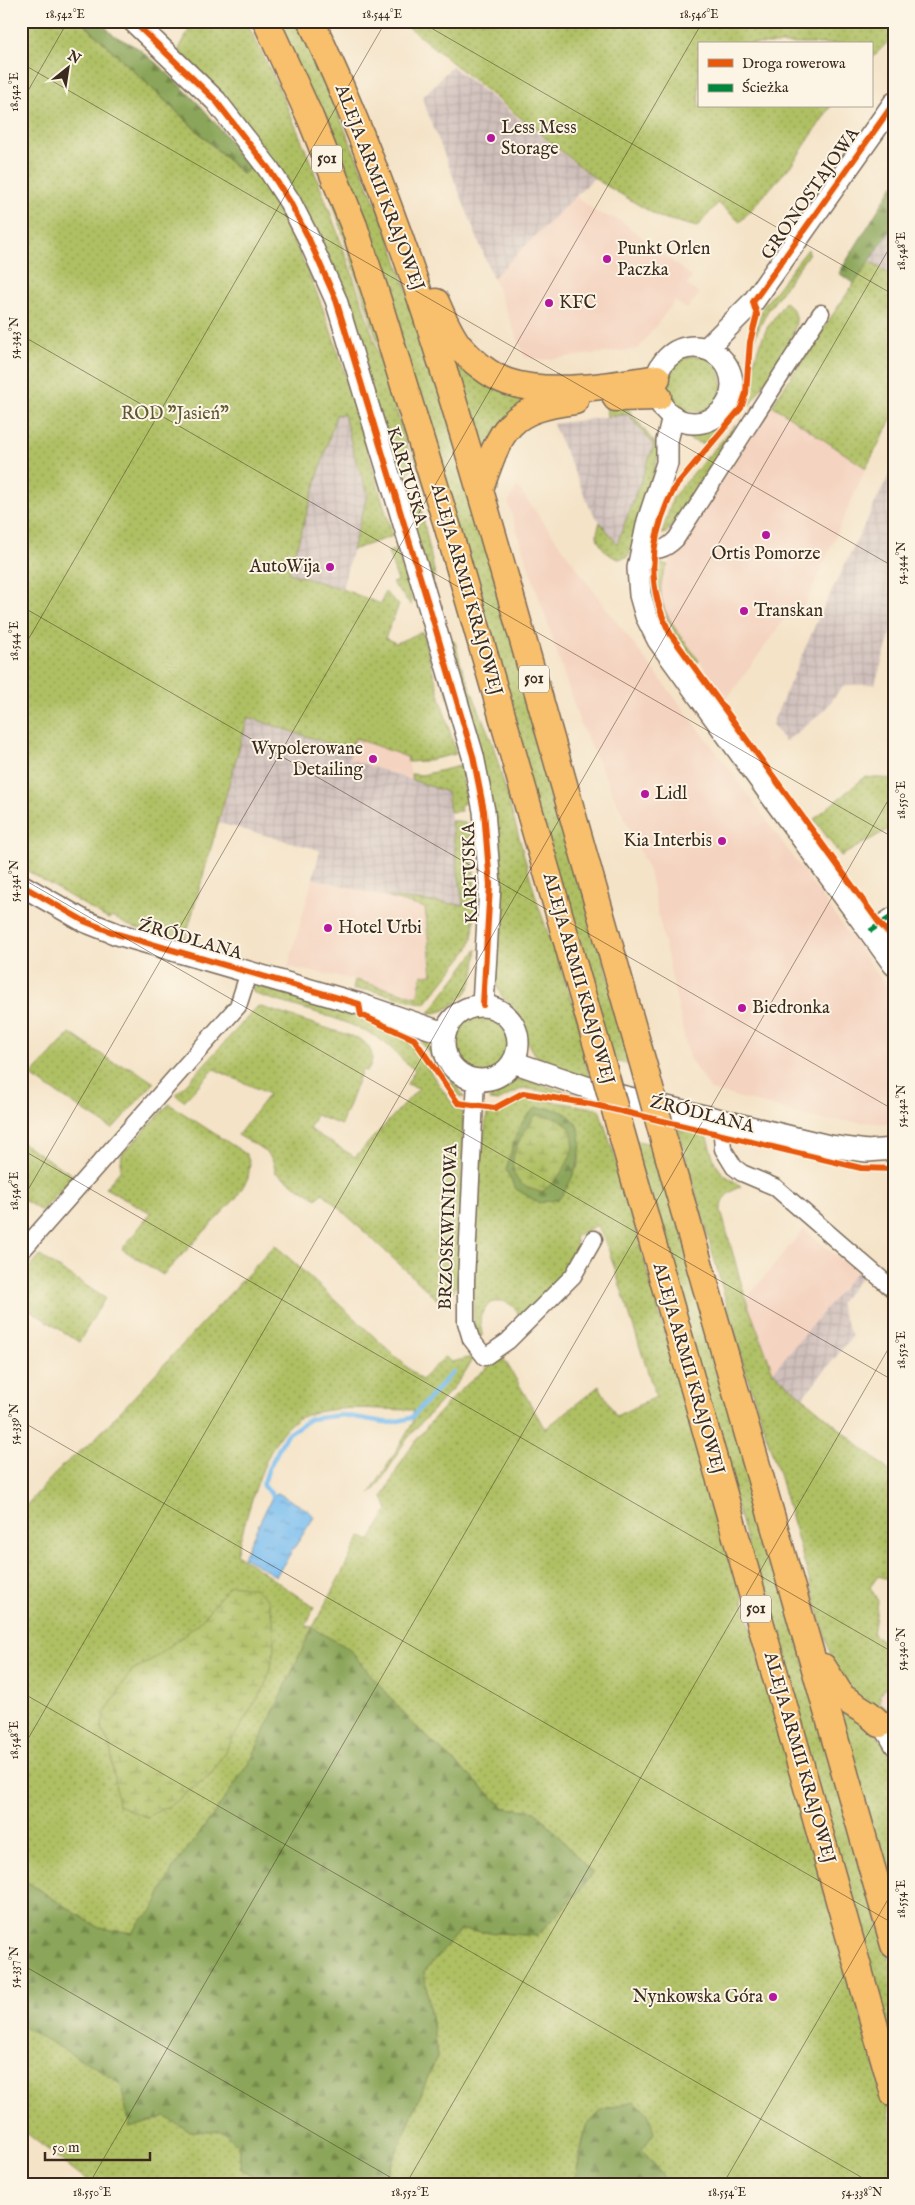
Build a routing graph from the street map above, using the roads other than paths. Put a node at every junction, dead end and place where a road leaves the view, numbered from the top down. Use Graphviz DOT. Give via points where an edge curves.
graph roads {
  1 [pos="133,21"];
  2 [pos="311,21"];
  3 [pos="267,25"];
  4 [pos="894,103"];
  5 [pos="401,239"];
  6 [pos="821,312"];
  7 [pos="715,355"];
  8 [pos="670,403"];
  9 [pos="480,489"];
  10 [pos="641,549"];
  11 [pos="21,885"];
  12 [pos="894,915"];
  13 [pos="870,931"];
  14 [pos="894,965"];
  15 [pos="249,972"];
  16 [pos="483,1005"];
  17 [pos="444,1033"];
  18 [pos="513,1062"];
  19 [pos="476,1080"];
  20 [pos="726,1121"];
  21 [pos="894,1149"];
  22 [pos="594,1239"];
  23 [pos="21,1252"];
  24 [pos="894,1290"];
  25 [pos="804,1629"];
  26 [pos="880,1724"];
  27 [pos="894,1747"];
  28 [pos="894,1945"];
  29 [pos="894,2094"];
  1 -- 16 [label="street, KARTUSKA" via="216,101 258,154 294,210 336,300 473,756 484,811 490,885"];
  2 -- 5 [label="main road, ALEJA ARMII KRAJOWEJ / 501" via="354,118"];
  3 -- 29 [label="main road, ALEJA ARMII KRAJOWEJ / 501, bridge" via="310,118 354,226 451,537"];
  4 -- 7 [label="street, GRONOSTAJOWA"];
  5 -- 8 [label="main road" via="458,344 474,361 507,382 541,389 567,388"];
  5 -- 9 [label="main road, ALEJA ARMII KRAJOWEJ / 501"];
  6 -- 10 [label="street" via="676,539 667,548"];
  7 -- 8 [label="street" via="687,348 664,362"];
  7 -- 8 [label="street" via="732,381 728,402 722,411 703,422"];
  8 -- 9 [label="main road" via="577,401 531,410 508,426 494,449"];
  8 -- 10 [label="street" via="680,445 667,462"];
  9 -- 25 [label="main road, ALEJA ARMII KRAJOWEJ / 501, bridge"];
  10 -- 13 [label="street" via="638,568 640,595 658,640"];
  11 -- 15 [label="street, ŹRÓDLANA" via="84,921 117,934"];
  12 -- 13 [label="street"];
  13 -- 14 [label="street"];
  15 -- 17 [label="street, ŹRÓDLANA"];
  15 -- 23 [label="street" via="238,1006"];
  16 -- 17 [label="street" via="463,1010"];
  16 -- 18 [label="street" via="501,1011 514,1025 518,1043"];
  17 -- 19 [label="street" via="445,1054 450,1064 457,1072"];
  18 -- 19 [label="street" via="498,1076"];
  18 -- 20 [label="street, ŹRÓDLANA" via="592,1089"];
  19 -- 22 [label="street, BRZOSKWINIOWA" via="466,1322 471,1339 485,1357 508,1341 573,1276"];
  20 -- 21 [label="street, ŹRÓDLANA" via="829,1146 866,1151"];
  20 -- 24 [label="street" via="723,1149 734,1166 742,1173 775,1187"];
  25 -- 26 [label="main road" via="838,1692"];
  25 -- 28 [label="main road, ALEJA ARMII KRAJOWEJ / 501"];
  26 -- 27 [label="street"];
}
